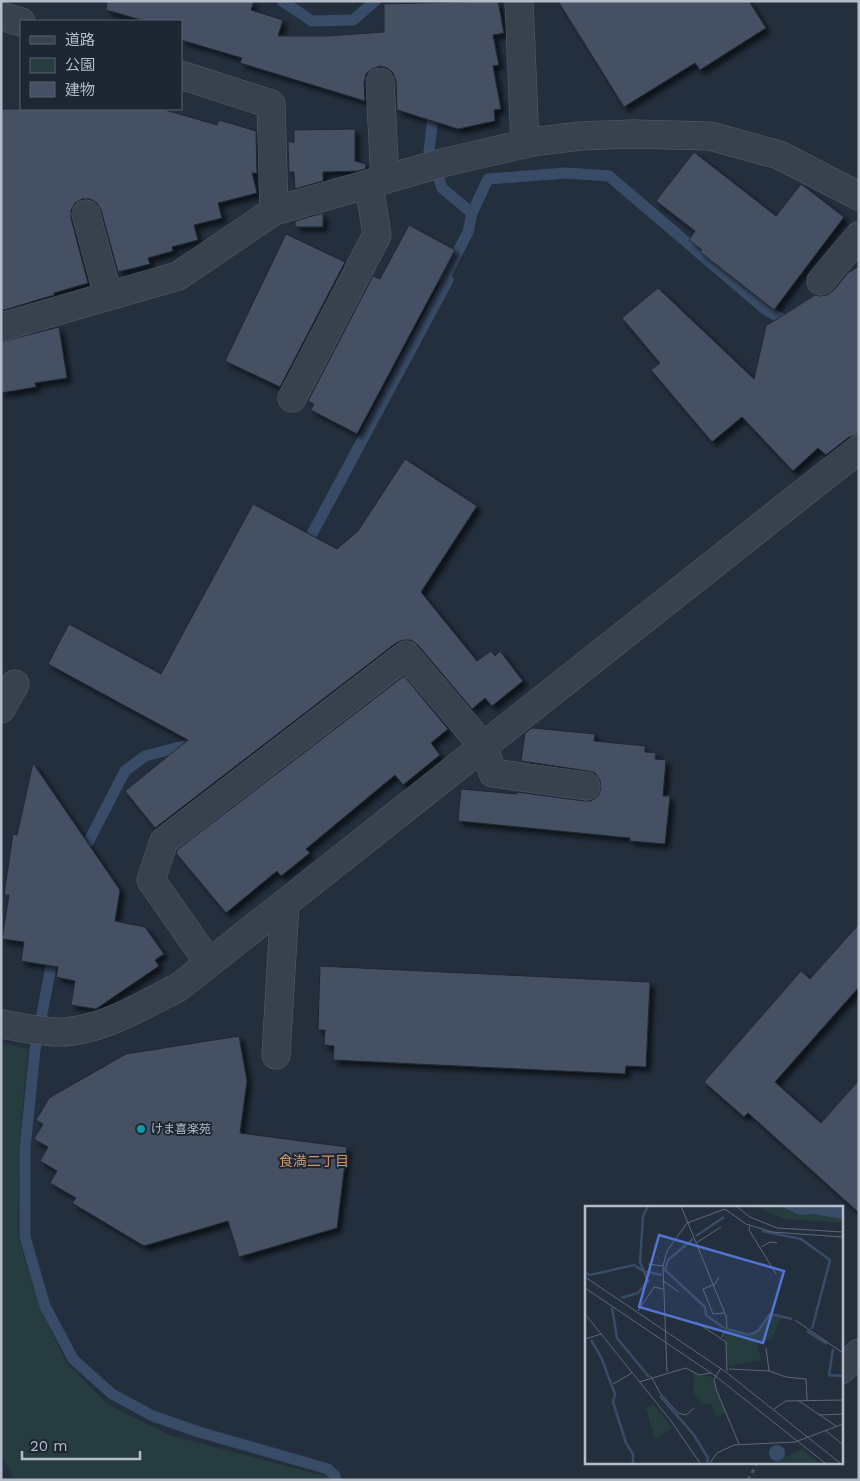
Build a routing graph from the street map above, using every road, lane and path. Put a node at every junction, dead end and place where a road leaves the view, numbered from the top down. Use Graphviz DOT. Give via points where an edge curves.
graph roads {
  1 [pos="519,1"];
  2 [pos="1,16"];
  3 [pos="20,22"];
  4 [pos="182,74"];
  5 [pos="380,82"];
  6 [pos="525,144"];
  7 [pos="377,182"];
  8 [pos="859,196"];
  9 [pos="274,212"];
  10 [pos="86,214"];
  11 [pos="859,236"];
  12 [pos="821,281"];
  13 [pos="108,296"];
  14 [pos="1,327"];
  15 [pos="292,398"];
  16 [pos="859,449"];
  17 [pos="15,684"];
  18 [pos="1,709"];
  19 [pos="483,746"];
  20 [pos="586,786"];
  21 [pos="285,903"];
  22 [pos="209,963"];
  23 [pos="1,1024"];
  24 [pos="276,1055"];
  25 [pos="859,1353"];
  26 [pos="842,1369"];
  27 [pos="757,1464"];
  28 [pos="748,1480"];
  1 -- 6 [label="street"];
  2 -- 3 [label="street"];
  4 -- 9 [label="street" via="270,104"];
  5 -- 7 [label="street"];
  6 -- 7 [label="street"];
  6 -- 8 [label="street" via="580,136 710,136 779,155"];
  7 -- 9 [label="street"];
  7 -- 15 [label="street" via="377,235"];
  9 -- 13 [label="street" via="178,276"];
  10 -- 13 [label="street"];
  11 -- 12 [label="street"];
  13 -- 14 [label="street"];
  16 -- 19 [label="street"];
  17 -- 18 [label="street"];
  19 -- 20 [label="street" via="493,774"];
  19 -- 21 [label="street"];
  19 -- 22 [label="street" via="406,655 164,841 151,880"];
  21 -- 22 [label="street"];
  21 -- 24 [label="street"];
  22 -- 23 [label="street" via="179,987 97,1026 60,1032"];
  25 -- 26 [label="street"];
  27 -- 28 [label="path"];
}
